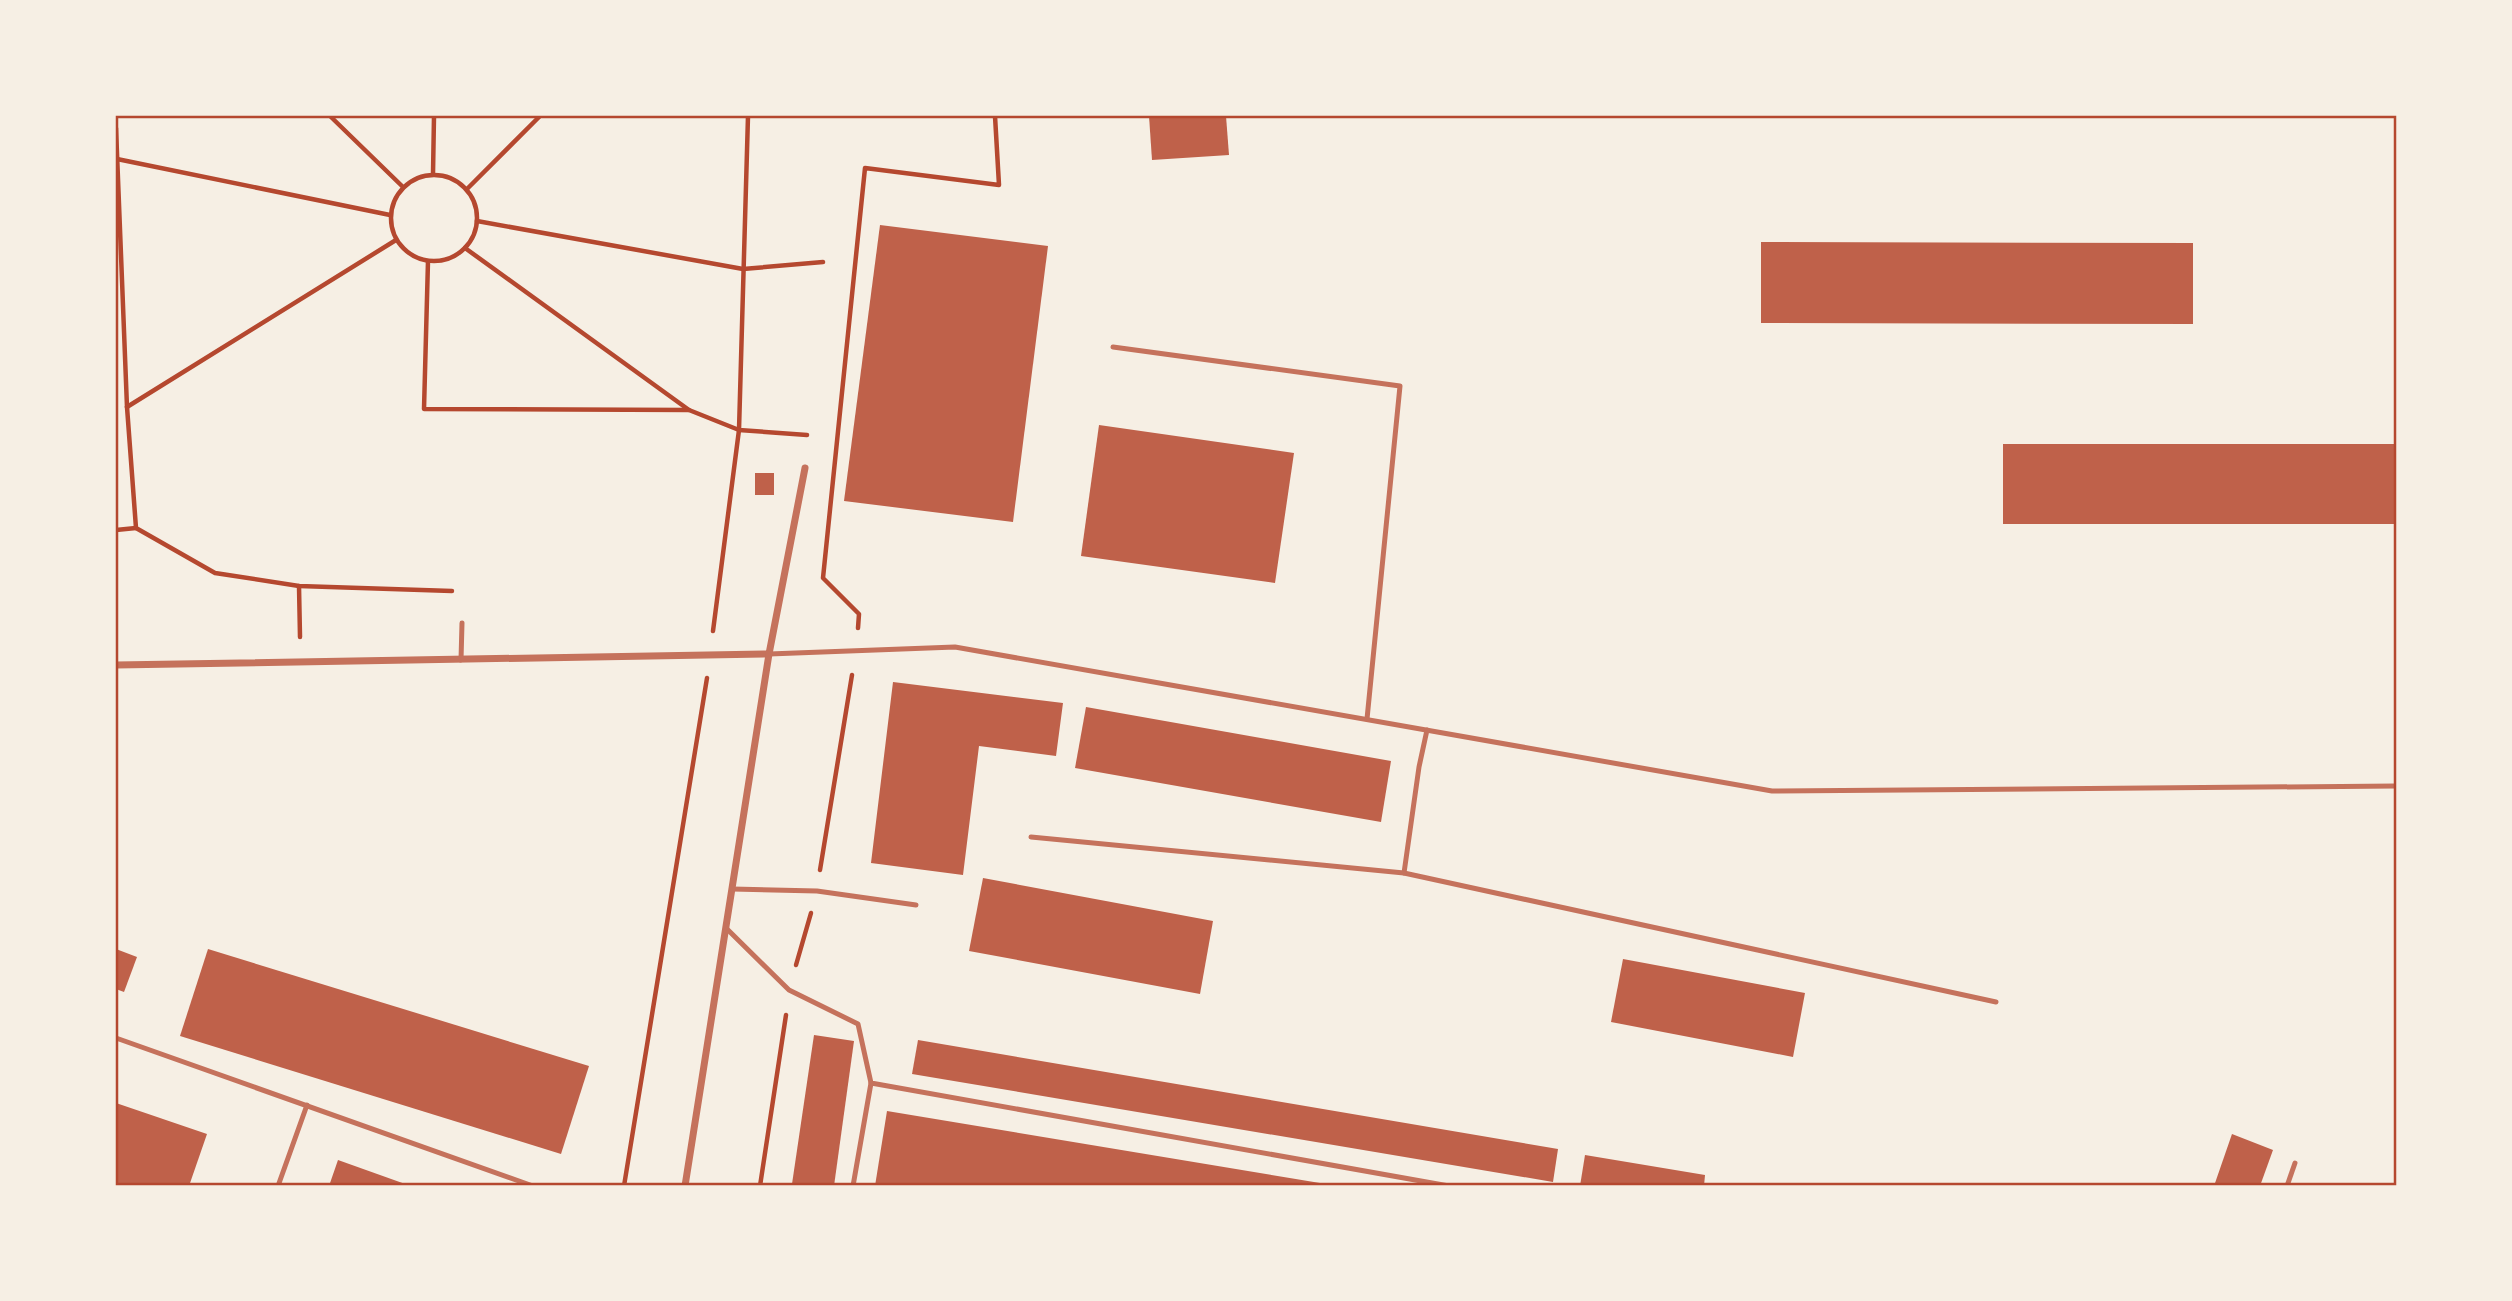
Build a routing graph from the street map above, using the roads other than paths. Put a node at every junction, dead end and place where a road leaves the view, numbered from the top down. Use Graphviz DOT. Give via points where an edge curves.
graph roads {
  1 [pos="1113,347"];
  2 [pos="805,468"];
  3 [pos="462,623"];
  4 [pos="769,654"];
  5 [pos="461,660"];
  6 [pos="116,666"];
  7 [pos="1367,719"];
  8 [pos="1427,730"];
  9 [pos="2396,786"];
  10 [pos="1031,836"];
  11 [pos="1404,873"];
  12 [pos="732,888"];
  13 [pos="916,905"];
  14 [pos="726,928"];
  15 [pos="1996,1002"];
  16 [pos="116,1038"];
  17 [pos="871,1083"];
  18 [pos="307,1105"];
  19 [pos="2295,1163"];
  20 [pos="278,1185"];
  21 [pos="533,1185"];
  22 [pos="685,1185"];
  23 [pos="853,1185"];
  24 [pos="1449,1185"];
  25 [pos="2287,1185"];
  1 -- 7 [label="lane" via="1400,386"];
  2 -- 4 [label="street"];
  3 -- 5 [label="lane"];
  4 -- 5 [label="street"];
  4 -- 7 [label="lane" via="955,647"];
  4 -- 12 [label="street"];
  5 -- 6 [label="street"];
  7 -- 8 [label="lane"];
  8 -- 9 [label="lane" via="1772,791"];
  8 -- 11 [label="lane"];
  10 -- 11 [label="lane"];
  11 -- 15 [label="lane"];
  12 -- 13 [label="lane" via="817,891"];
  12 -- 14 [label="street"];
  14 -- 17 [label="lane" via="789,990 858,1024"];
  14 -- 22 [label="street"];
  16 -- 18 [label="lane"];
  17 -- 23 [label="lane"];
  17 -- 24 [label="lane"];
  18 -- 20 [label="lane"];
  18 -- 21 [label="lane"];
  19 -- 25 [label="lane"];
}
